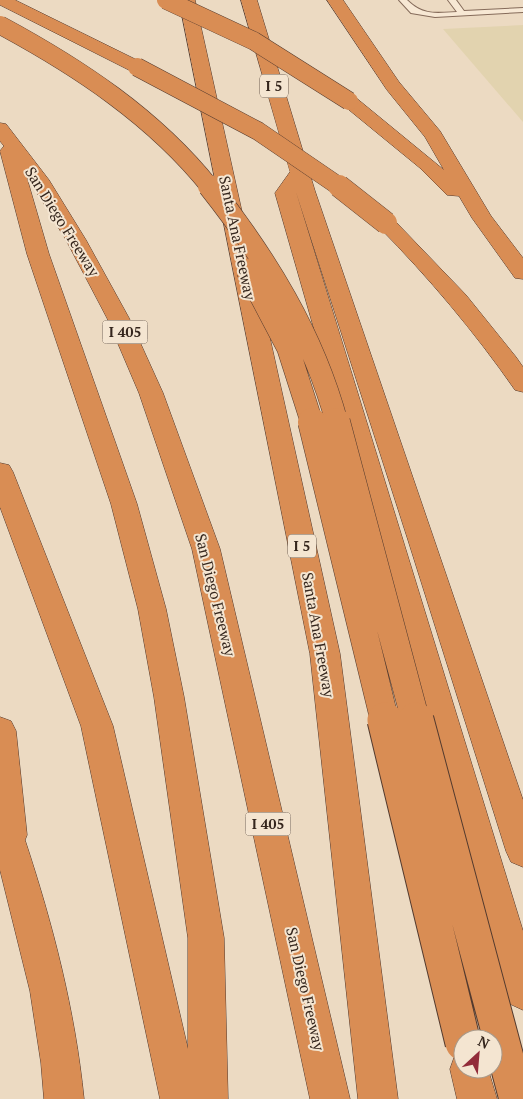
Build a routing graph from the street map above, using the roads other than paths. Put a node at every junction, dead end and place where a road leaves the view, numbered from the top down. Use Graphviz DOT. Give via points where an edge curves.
graph roads {
  1 [pos="3,0"];
  2 [pos="20,0"];
  3 [pos="166,0"];
  4 [pos="187,0"];
  5 [pos="249,0"];
  6 [pos="335,0"];
  7 [pos="403,0"];
  8 [pos="452,0"];
  9 [pos="523,10"];
  10 [pos="462,13"];
  11 [pos="0,25"];
  12 [pos="54,25"];
  13 [pos="0,37"];
  14 [pos="2,131"];
  15 [pos="300,172"];
  16 [pos="482,218"];
  17 [pos="523,273"];
  18 [pos="523,384"];
  19 [pos="0,472"];
  20 [pos="0,731"];
  21 [pos="0,815"];
  22 [pos="11,849"];
  23 [pos="523,851"];
  24 [pos="523,991"];
  25 [pos="460,1029"];
  26 [pos="472,1079"];
  27 [pos="64,1099"];
  28 [pos="180,1099"];
  29 [pos="208,1099"];
  30 [pos="330,1099"];
  31 [pos="378,1099"];
  32 [pos="477,1099"];
  33 [pos="517,1099"];
  1 -- 12 [label="highway"];
  2 -- 12 [label="highway"];
  3 -- 16 [label="highway, bridge" via="254,41 349,100 427,164"];
  4 -- 31 [label="highway, Santa Ana Freeway / I 5" via="325,654"];
  5 -- 15 [label="highway, I 5"];
  6 -- 16 [label="highway" via="394,86 433,135"];
  7 -- 10 [label="lane" via="414,11 436,15"];
  8 -- 10 [label="lane"];
  9 -- 10 [label="lane"];
  11 -- 33 [label="highway, bridge" via="39,45 103,88 163,138 229,212 301,324 328,391"];
  12 -- 18 [label="highway, bridge" via="217,108 274,141 338,185 386,223 428,264 494,342"];
  13 -- 25 [label="highway, bridge" via="77,84 126,123 162,158 187,185 231,245 258,288 288,348 311,418"];
  14 -- 29 [label="highway" via="38,254 124,504 152,609 170,697 206,938"];
  14 -- 30 [label="highway, San Diego Freeway / I 405" via="76,240 118,318 151,393 206,549"];
  15 -- 23 [label="highway, I 5"];
  15 -- 24 [label="highway" via="285,193"];
  16 -- 17 [label="highway"];
  19 -- 28 [label="highway" via="98,726"];
  20 -- 22 [label="highway"];
  21 -- 22 [label="highway"];
  22 -- 27 [label="highway" via="36,931"];
  26 -- 32 [label="highway"];
}
